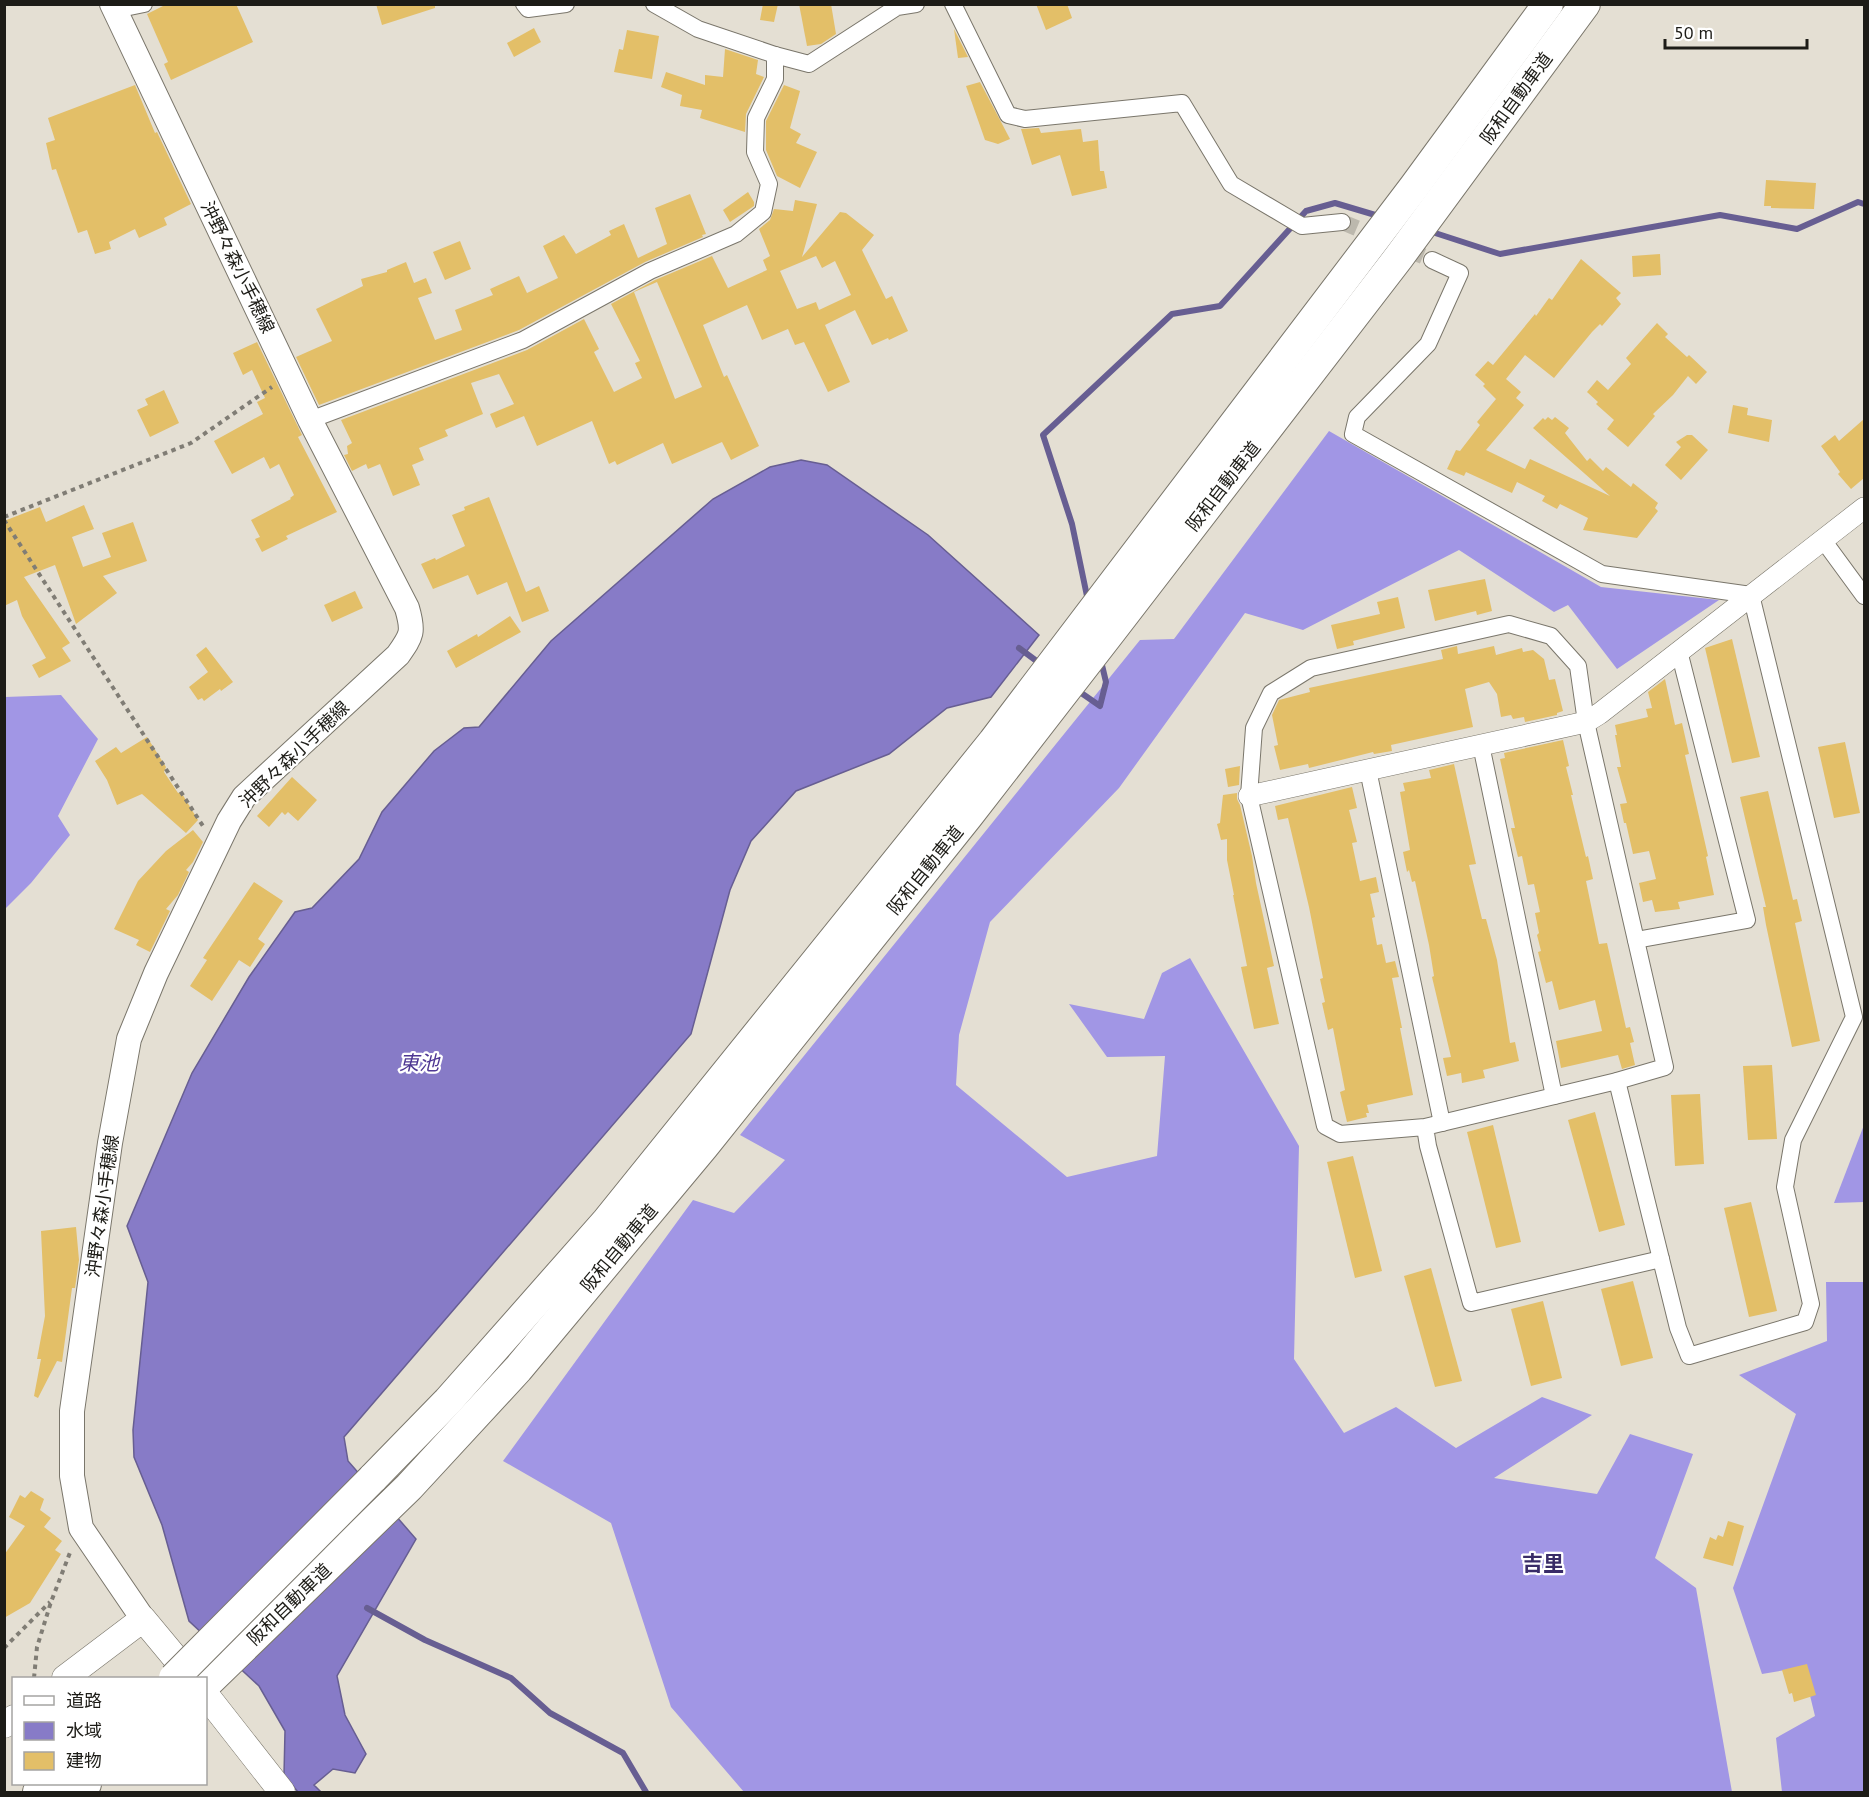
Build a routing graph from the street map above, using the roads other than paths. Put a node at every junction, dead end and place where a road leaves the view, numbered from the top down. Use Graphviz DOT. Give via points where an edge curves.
graph roads {
  1 [pos="144,4"];
  2 [pos="524,4"];
  3 [pos="566,4"];
  4 [pos="654,4"];
  5 [pos="916,4"];
  6 [pos="953,4"];
  7 [pos="1548,4"];
  8 [pos="1585,4"];
  9 [pos="114,7"];
  10 [pos="775,55"];
  11 [pos="1342,222"];
  12 [pos="1432,260"];
  13 [pos="310,420"];
  14 [pos="1864,508"];
  15 [pos="1823,540"];
  16 [pos="1751,595"];
  17 [pos="1864,596"];
  18 [pos="1102,622"];
  19 [pos="1679,651"];
  20 [pos="1586,722"];
  21 [pos="1481,745"];
  22 [pos="1002,751"];
  23 [pos="1368,770"];
  24 [pos="1249,796"];
  25 [pos="1636,940"];
  26 [pos="1859,1017"];
  27 [pos="1617,1081"];
  28 [pos="1554,1096"];
  29 [pos="1442,1123"];
  30 [pos="1425,1127"];
  31 [pos="1661,1259"];
  32 [pos="143,1619"];
  33 [pos="66,1677"];
  34 [pos="175,1677"];
  35 [pos="191,1677"];
  36 [pos="207,1683"];
  37 [pos="207,1696"];
  38 [pos="282,1792"];
  1 -- 9 [label="street"];
  2 -- 3 [label="street" via="528,9"];
  4 -- 10 [label="street" via="698,29"];
  5 -- 10 [label="street" via="897,7 809,64"];
  6 -- 11 [label="street" via="1008,115 1025,120 1182,104 1231,184 1302,226"];
  7 -- 18 [label="highway, 阪和自動車道"];
  8 -- 18 [label="highway, 阪和自動車道" via="1399,257"];
  9 -- 13 [label="main road, 沖野々森小手穂線"];
  10 -- 13 [label="street" via="775,79 756,118 755,152 769,184 763,212 736,234 650,271 523,340"];
  12 -- 16 [label="street" via="1460,273 1428,344 1357,417 1353,434 1602,573"];
  13 -- 32 [label="main road, 沖野々森小手穂線" via="407,608 412,627 398,655 244,797 156,973 129,1039 110,1143 72,1411 72,1476 81,1528"];
  14 -- 15 [label="street"];
  15 -- 16 [label="street"];
  15 -- 17 [label="street"];
  16 -- 19 [label="street"];
  16 -- 26 [label="street"];
  18 -- 22 [label="highway, 阪和自動車道"];
  19 -- 20 [label="street"];
  19 -- 25 [label="street" via="1747,920"];
  20 -- 21 [label="street"];
  20 -- 24 [label="street" via="1578,666 1551,636 1509,624 1311,668 1271,693 1254,728"];
  20 -- 25 [label="street"];
  21 -- 23 [label="street"];
  21 -- 28 [label="street"];
  22 -- 34 [label="highway, 阪和自動車道, bridge" via="607,1221 448,1401"];
  22 -- 36 [label="highway, 阪和自動車道" via="704,1146 518,1369 395,1502"];
  23 -- 24 [label="street"];
  23 -- 29 [label="street"];
  24 -- 30 [label="street" via="1324,1126 1340,1134"];
  25 -- 27 [label="street" via="1665,1067"];
  26 -- 31 [label="street" via="1793,1140 1785,1187 1811,1304 1804,1322 1689,1356"];
  27 -- 28 [label="street"];
  27 -- 31 [label="street"];
  28 -- 29 [label="street"];
  29 -- 30 [label="street"];
  30 -- 31 [label="street" via="1471,1303"];
  32 -- 33 [label="main road"];
  32 -- 35 [label="main road"];
  37 -- 38 [label="main road"];
}
